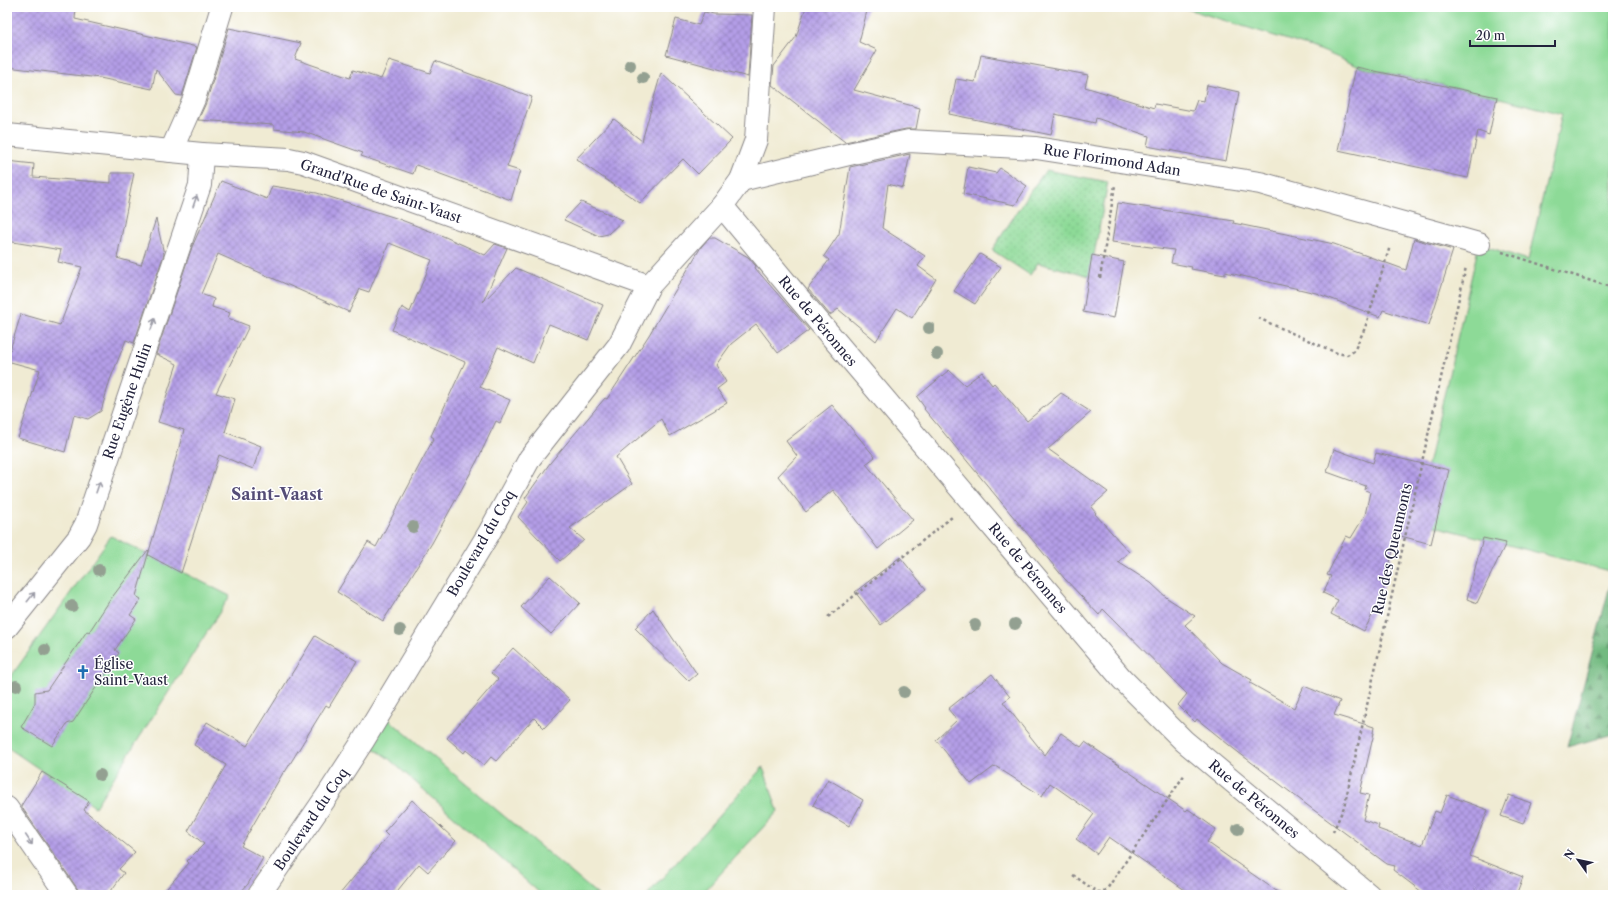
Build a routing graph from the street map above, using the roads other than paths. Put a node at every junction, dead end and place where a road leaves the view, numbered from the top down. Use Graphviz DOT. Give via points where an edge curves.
graph roads {
  1 [pos="222,7"];
  2 [pos="765,7"];
  3 [pos="7,135"];
  4 [pos="171,151"];
  5 [pos="202,154"];
  6 [pos="741,180"];
  7 [pos="722,206"];
  8 [pos="1475,243"];
  9 [pos="649,286"];
  10 [pos="7,627"];
  11 [pos="7,808"];
  12 [pos="67,895"];
  13 [pos="259,895"];
  14 [pos="1369,895"];
  1 -- 4 [label="street" via="194,99"];
  2 -- 6 [label="street, Boulevard du Coq" via="756,140"];
  3 -- 4 [label="street, Grand'Rue de Saint-Vaast"];
  4 -- 5 [label="street, Grand'Rue de Saint-Vaast"];
  5 -- 9 [label="street, Grand'Rue de Saint-Vaast" via="289,159 316,166"];
  10 -- 5 [label="street, Rue Eugène Hulin, one-way" via="79,537 86,524 200,185"];
  6 -- 7 [label="street, Boulevard du Coq"];
  6 -- 8 [label="street, Rue Florimond Adan" via="910,141 1036,148 1260,183"];
  7 -- 9 [label="street, Boulevard du Coq"];
  7 -- 14 [label="street, Rue de Péronnes" via="1122,679 1184,741"];
  9 -- 13 [label="street, Boulevard du Coq" via="619,345 530,458 489,533 363,741"];
  11 -- 12 [label="street, one-way"];
}
